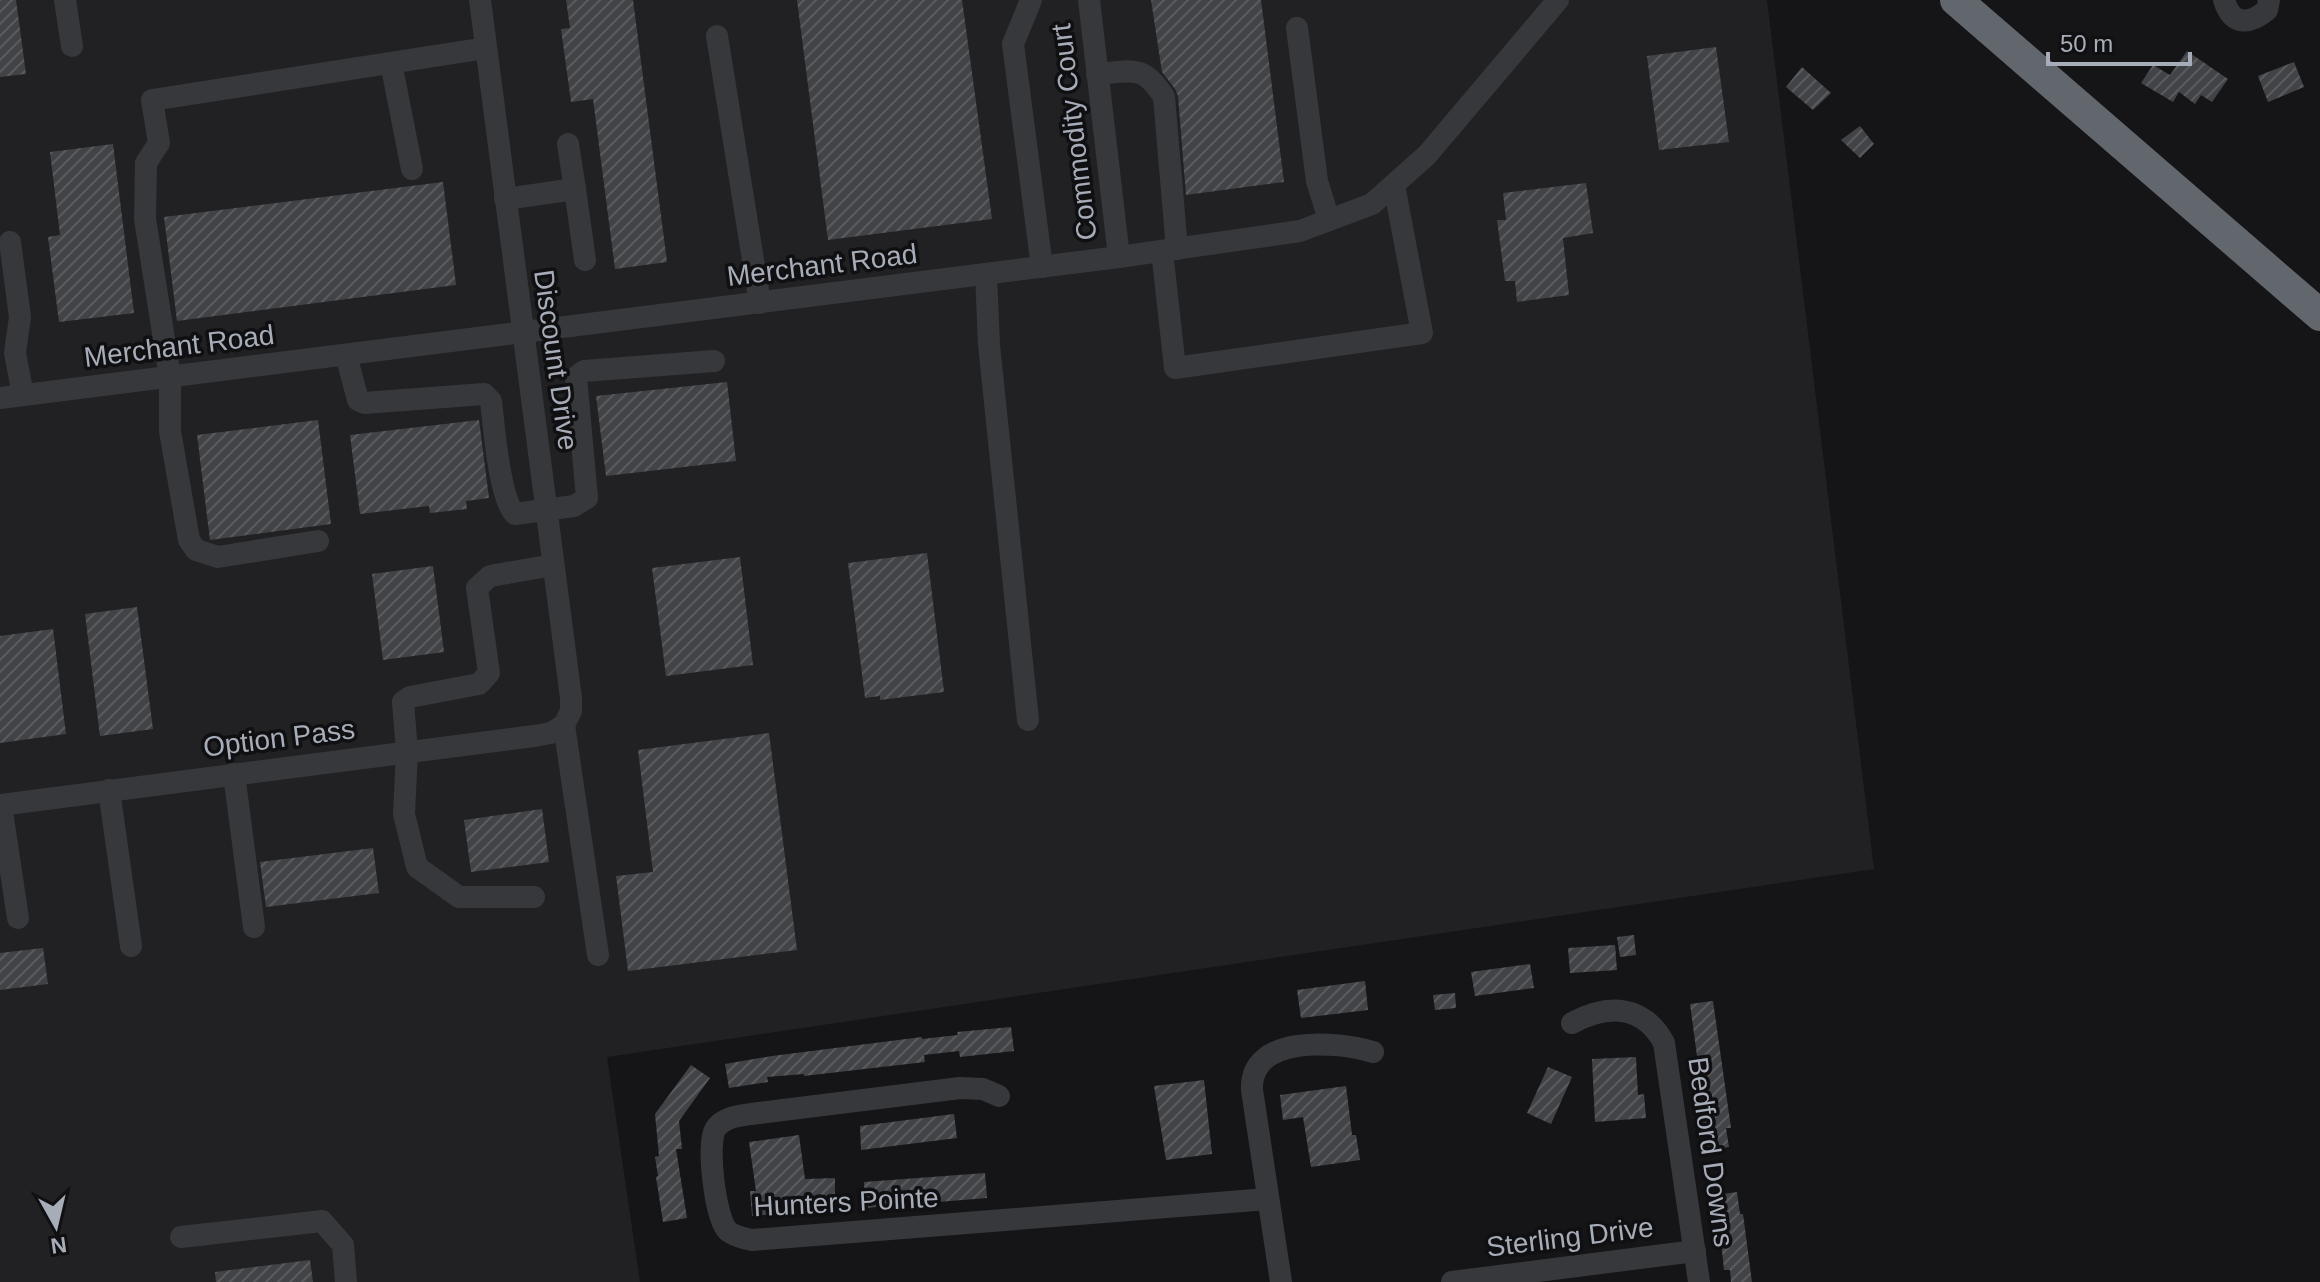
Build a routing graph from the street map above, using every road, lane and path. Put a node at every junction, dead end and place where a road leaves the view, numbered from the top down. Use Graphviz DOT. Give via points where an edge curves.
graph roads {
  1 [pos="65,0"];
  2 [pos="480,0"];
  3 [pos="1031,0"];
  4 [pos="1089,0"];
  5 [pos="1558,0"];
  6 [pos="1956,0"];
  7 [pos="2224,0"];
  8 [pos="2269,0"];
  9 [pos="1297,28"];
  10 [pos="717,36"];
  11 [pos="72,46"];
  12 [pos="486,48"];
  13 [pos="391,63"];
  14 [pos="1097,74"];
  15 [pos="568,144"];
  16 [pos="412,169"];
  17 [pos="1394,185"];
  18 [pos="575,189"];
  19 [pos="505,199"];
  20 [pos="1329,220"];
  21 [pos="10,242"];
  22 [pos="1170,250"];
  23 [pos="1119,257"];
  24 [pos="585,260"];
  25 [pos="1042,267"];
  26 [pos="986,274"];
  27 [pos="760,303"];
  28 [pos="2320,315"];
  29 [pos="522,334"];
  30 [pos="346,355"];
  31 [pos="714,361"];
  32 [pos="170,377"];
  33 [pos="11,397"];
  34 [pos="546,511"];
  35 [pos="318,541"];
  36 [pos="553,565"];
  37 [pos="1028,720"];
  38 [pos="564,725"];
  39 [pos="407,752"];
  40 [pos="234,774"];
  41 [pos="109,790"];
  42 [pos="1,805"];
  43 [pos="534,897"];
  44 [pos="18,918"];
  45 [pos="254,927"];
  46 [pos="131,946"];
  47 [pos="598,955"];
  48 [pos="1572,1023"];
  49 [pos="1373,1052"];
  50 [pos="999,1096"];
  51 [pos="1268,1199"];
  52 [pos="181,1237"];
  53 [pos="1695,1251"];
  54 [pos="346,1282"];
  55 [pos="1281,1282"];
  56 [pos="1452,1282"];
  57 [pos="1699,1282"];
  1 -- 11 [label="street"];
  2 -- 12 [label="street, Discount Drive"];
  3 -- 25 [label="street" via="1013,44"];
  4 -- 14 [label="street, Commodity Court"];
  5 -- 17 [label="street, Merchant Road" via="1427,155"];
  6 -- 28 [label="highway"];
  7 -- 8 [label="street" via="2227,10 2250,21 2267,10"];
  9 -- 20 [label="street" via="1317,181"];
  10 -- 27 [label="street"];
  12 -- 13 [label="street"];
  12 -- 19 [label="street, Discount Drive"];
  13 -- 16 [label="street"];
  13 -- 32 [label="street" via="152,100 159,143 146,163 145,219"];
  14 -- 22 [label="street" via="1134,71 1151,78 1164,97 1173,204"];
  14 -- 23 [label="street, Commodity Court"];
  15 -- 18 [label="street"];
  17 -- 20 [label="street, Merchant Road" via="1372,204"];
  17 -- 22 [label="street" via="1422,333 1175,368"];
  18 -- 19 [label="street"];
  18 -- 24 [label="street"];
  19 -- 29 [label="street, Discount Drive"];
  20 -- 22 [label="street, Merchant Road" via="1300,231"];
  21 -- 33 [label="street" via="20,317"];
  22 -- 23 [label="street, Merchant Road"];
  23 -- 25 [label="street, Merchant Road"];
  25 -- 26 [label="street, Merchant Road"];
  26 -- 27 [label="street, Merchant Road"];
  26 -- 37 [label="street"];
  27 -- 29 [label="street, Merchant Road"];
  29 -- 30 [label="street, Merchant Road"];
  29 -- 34 [label="street, Discount Drive"];
  30 -- 32 [label="street, Merchant Road"];
  30 -- 34 [label="street" via="358,400 364,403 484,394 491,401 510,509 515,514"];
  31 -- 34 [label="street" via="584,371 576,377 587,498"];
  32 -- 33 [label="street, Merchant Road"];
  32 -- 35 [label="street" via="170,431 189,540 196,550 218,557"];
  34 -- 36 [label="street, Discount Drive"];
  36 -- 38 [label="street, Discount Drive" via="571,698"];
  36 -- 39 [label="street" via="490,576 477,588 489,673 479,684 403,702"];
  38 -- 39 [label="street, Option Pass" via="534,736"];
  38 -- 47 [label="street, Discount Drive"];
  39 -- 40 [label="street, Option Pass"];
  39 -- 43 [label="street" via="404,814 417,867 459,897"];
  40 -- 41 [label="street, Option Pass"];
  40 -- 45 [label="street"];
  41 -- 42 [label="street, Option Pass"];
  41 -- 46 [label="street"];
  42 -- 44 [label="street"];
  48 -- 53 [label="street, Bedford Downs" via="1599,1012 1634,1013 1648,1021 1664,1043"];
  49 -- 51 [label="street" via="1326,1044 1292,1048 1273,1052 1255,1068 1252,1090"];
  50 -- 51 [label="street, Hunters Pointe" via="960,1088 722,1121 710,1149 721,1220 727,1231 752,1240"];
  51 -- 55 [label="street"];
  52 -- 54 [label="street" via="322,1221 343,1245"];
  53 -- 56 [label="street, Sterling Drive"];
  53 -- 57 [label="street, Bedford Downs"];
}
